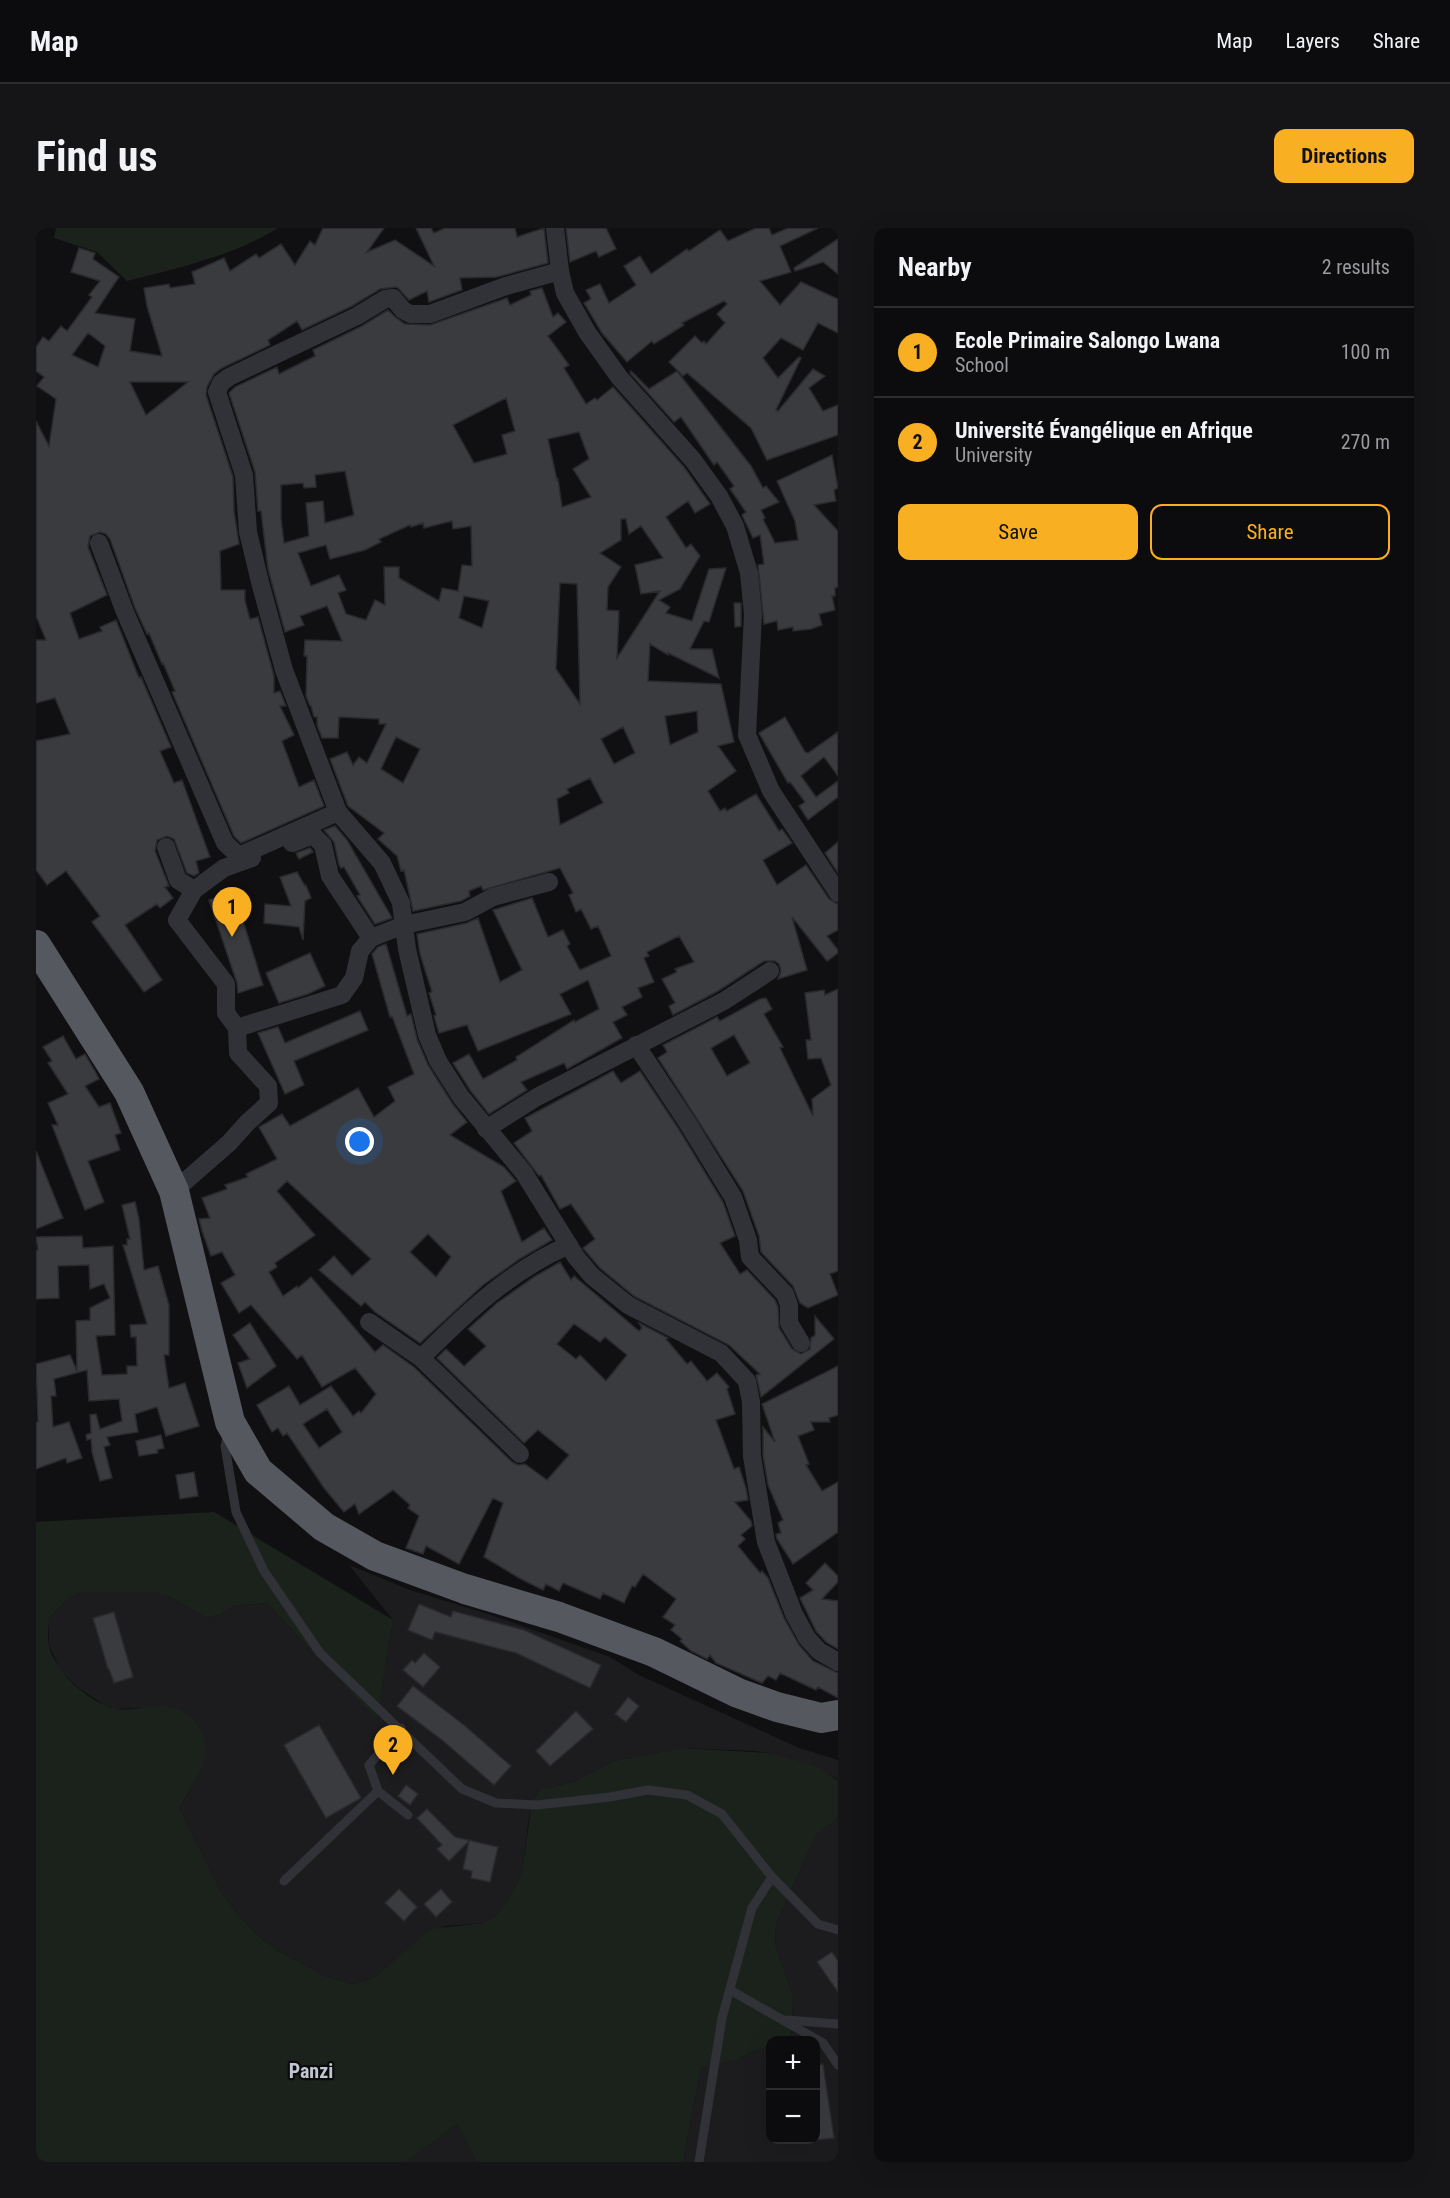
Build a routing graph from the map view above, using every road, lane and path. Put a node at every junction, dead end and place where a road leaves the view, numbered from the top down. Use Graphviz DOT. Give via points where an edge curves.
graph roads {
  1 [pos="555,228"];
  2 [pos="560,271"];
  3 [pos="99,543"];
  4 [pos="338,812"];
  5 [pos="166,847"];
  6 [pos="549,882"];
  7 [pos="194,890"];
  8 [pos="838,893"];
  9 [pos="404,925"];
  10 [pos="371,938"];
  11 [pos="36,945"];
  12 [pos="770,971"];
  13 [pos="237,1029"];
  14 [pos="636,1045"];
  15 [pos="486,1129"];
  16 [pos="174,1191"];
  17 [pos="569,1245"];
  18 [pos="369,1322"];
  19 [pos="801,1343"];
  20 [pos="421,1358"];
  21 [pos="230,1422"];
  22 [pos="520,1454"];
  23 [pos="838,1662"];
  24 [pos="838,1715"];
  25 [pos="401,1728"];
  26 [pos="378,1791"];
  27 [pos="408,1815"];
  28 [pos="772,1877"];
  29 [pos="284,1881"];
  30 [pos="838,1930"];
  31 [pos="730,1990"];
  32 [pos="784,2020"];
  33 [pos="838,2024"];
  34 [pos="838,2065"];
  35 [pos="699,2162"];
  1 -- 2 [label="street"];
  2 -- 4 [label="street" via="430,314 410,314 393,298 385,299 229,377 217,392 244,475 248,532 284,670"];
  2 -- 8 [label="street" via="566,293 586,332 619,377 693,460 735,526 749,573 753,614 747,735 771,791"];
  3 -- 4 [label="street" via="225,843 239,856"];
  4 -- 9 [label="street" via="382,862 401,903"];
  5 -- 7 [label="street" via="178,880"];
  6 -- 9 [label="street" via="494,897 465,912"];
  7 -- 10 [label="street" via="224,868 313,835 323,846 330,876"];
  7 -- 13 [label="street" via="177,920 226,984 226,1013"];
  9 -- 10 [label="street"];
  9 -- 15 [label="street" via="427,1035 451,1083"];
  10 -- 13 [label="street" via="360,951 354,978 342,995"];
  11 -- 16 [label="highway" via="129,1092"];
  12 -- 14 [label="street" via="723,1001"];
  13 -- 16 [label="street" via="238,1053 268,1086 269,1103"];
  14 -- 15 [label="street" via="537,1097"];
  14 -- 19 [label="street" via="733,1197 750,1257 785,1294 789,1323"];
  15 -- 17 [label="street" via="524,1173"];
  16 -- 21 [label="highway"];
  17 -- 20 [label="street" via="509,1279 466,1313"];
  17 -- 23 [label="street" via="592,1276 628,1305 721,1353 747,1381 752,1456 766,1542 807,1638"];
  18 -- 20 [label="street"];
  20 -- 22 [label="street"];
  21 -- 24 [label="highway" via="258,1471 324,1527 375,1556 654,1652 738,1693 777,1707 821,1718"];
  21 -- 25 [label="lane" via="225,1446 236,1512 264,1571 320,1653"];
  25 -- 26 [label="lane" via="369,1765"];
  25 -- 28 [label="lane" via="462,1789 496,1803 537,1805 648,1790 687,1795 723,1815"];
  26 -- 27 [label="lane"];
  26 -- 29 [label="lane"];
  28 -- 30 [label="lane" via="818,1924"];
  28 -- 31 [label="lane" via="752,1908"];
  31 -- 32 [label="lane"];
  31 -- 35 [label="lane"];
  32 -- 33 [label="lane"];
  32 -- 34 [label="lane" via="823,2043"];
}
